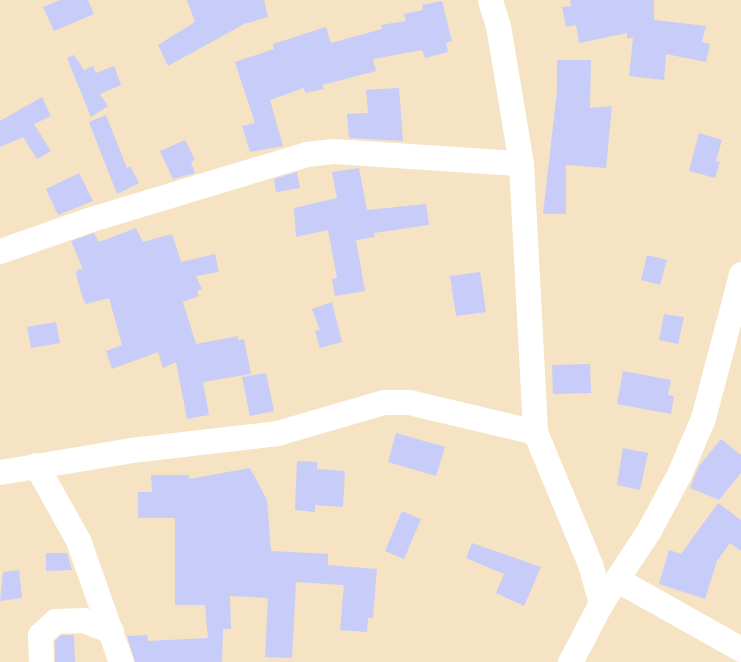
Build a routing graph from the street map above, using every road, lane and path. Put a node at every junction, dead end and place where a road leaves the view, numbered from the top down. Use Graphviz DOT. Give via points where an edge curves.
graph roads {
  1 [pos="490,0"];
  2 [pos="520,163"];
  3 [pos="0,251"];
  4 [pos="741,274"];
  5 [pos="535,432"];
  6 [pos="36,465"];
  7 [pos="0,472"];
  8 [pos="618,580"];
  9 [pos="601,603"];
  10 [pos="111,631"];
  11 [pos="741,649"];
  12 [pos="41,662"];
  13 [pos="120,662"];
  14 [pos="570,662"];
  1 -- 2 [label="street" via="498,26"];
  2 -- 3 [label="street" via="333,152 306,154 88,220"];
  2 -- 5 [label="street"];
  4 -- 8 [label="street" via="702,418 679,474"];
  5 -- 6 [label="street" via="409,402 384,402 277,433"];
  5 -- 9 [label="street" via="590,564"];
  6 -- 7 [label="street"];
  6 -- 10 [label="street" via="78,540"];
  8 -- 9 [label="street"];
  8 -- 11 [label="street"];
  9 -- 14 [label="street"];
  10 -- 12 [label="street" via="83,620 55,620 40,635"];
  10 -- 13 [label="street"];
}
